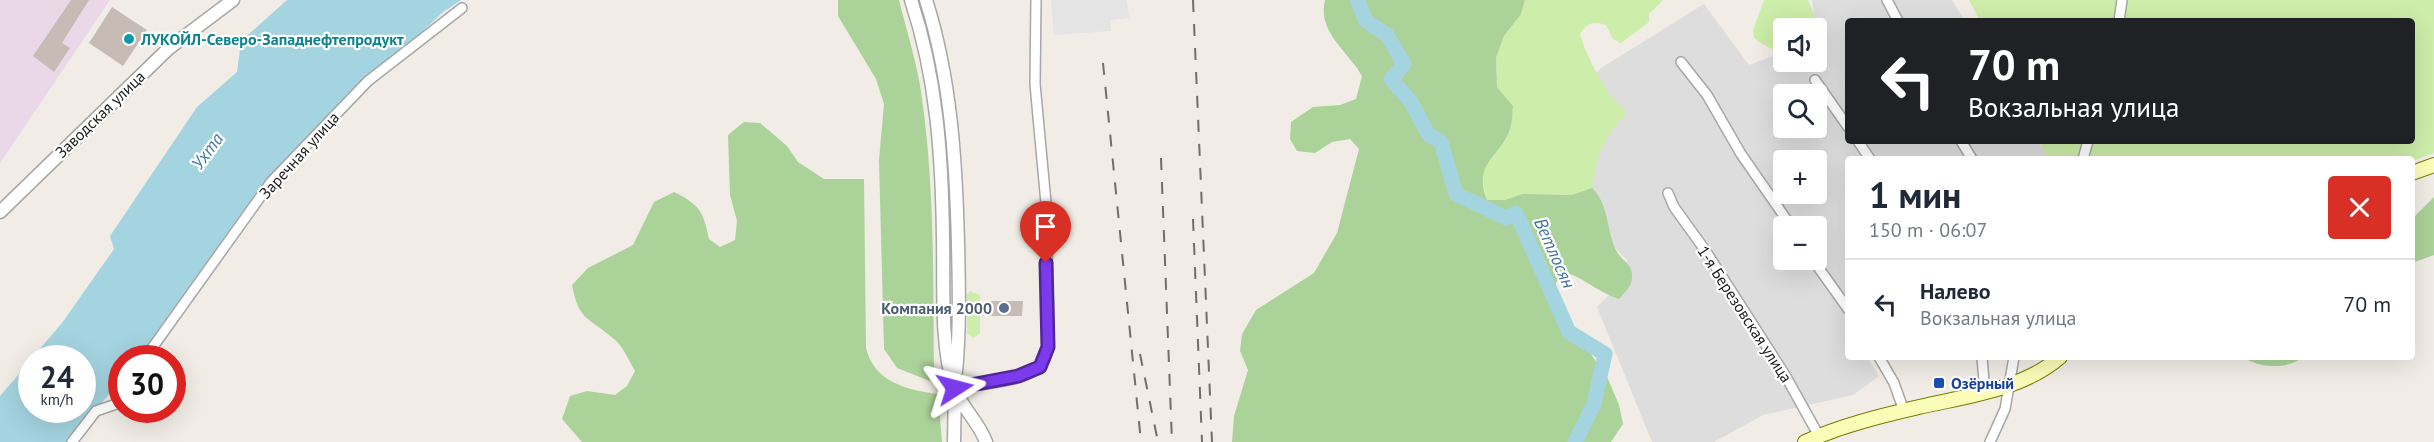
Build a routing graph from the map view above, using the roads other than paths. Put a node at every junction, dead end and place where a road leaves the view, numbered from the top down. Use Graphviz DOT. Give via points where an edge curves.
graph roads {
  1 [pos="233,0"];
  2 [pos="911,0"];
  3 [pos="926,0"];
  4 [pos="1036,0"];
  5 [pos="1887,0"];
  6 [pos="2122,0"];
  7 [pos="462,9"];
  8 [pos="1896,18"];
  9 [pos="2119,18"];
  10 [pos="1681,62"];
  11 [pos="1815,81"];
  12 [pos="1845,123"];
  13 [pos="2434,165"];
  14 [pos="2415,172"];
  15 [pos="1668,193"];
  16 [pos="0,212"];
  17 [pos="1784,216"];
  18 [pos="1820,270"];
  19 [pos="1845,305"];
  20 [pos="154,345"];
  21 [pos="1881,360"];
  22 [pos="1982,360"];
  23 [pos="2013,360"];
  24 [pos="2055,360"];
  25 [pos="2009,384"];
  26 [pos="955,388"];
  27 [pos="1985,393"];
  28 [pos="108,407"];
  29 [pos="1904,411"];
  30 [pos="1810,440"];
  31 [pos="72,442"];
  32 [pos="954,442"];
  33 [pos="986,442"];
  34 [pos="1990,442"];
  1 -- 16 [label="street, Заводская улица" via="168,49"];
  2 -- 26 [label="street" via="924,42 935,102 942,164 945,333"];
  3 -- 26 [label="street" via="943,69 956,162 960,335"];
  4 -- 26 [label="street" via="1035,84 1046,203 1047,355 1040,367 1027,374"];
  5 -- 8 [label="street"];
  6 -- 9 [label="street"];
  7 -- 20 [label="street, Заречная улица" via="368,81 271,182"];
  10 -- 17 [label="street" via="1707,95"];
  11 -- 12 [label="street"];
  13 -- 14 [label="main road"];
  15 -- 30 [label="street, 1-я Березовская улица" via="1785,375"];
  18 -- 19 [label="street"];
  21 -- 29 [label="street"];
  22 -- 27 [label="street"];
  23 -- 25 [label="street"];
  24 -- 25 [label="main road"];
  25 -- 27 [label="main road"];
  25 -- 34 [label="street" via="2005,409"];
  26 -- 32 [label="street"];
  26 -- 33 [label="street"];
  27 -- 29 [label="main road"];
  28 -- 31 [label="street" via="96,411"];
  29 -- 30 [label="main road"];
}
